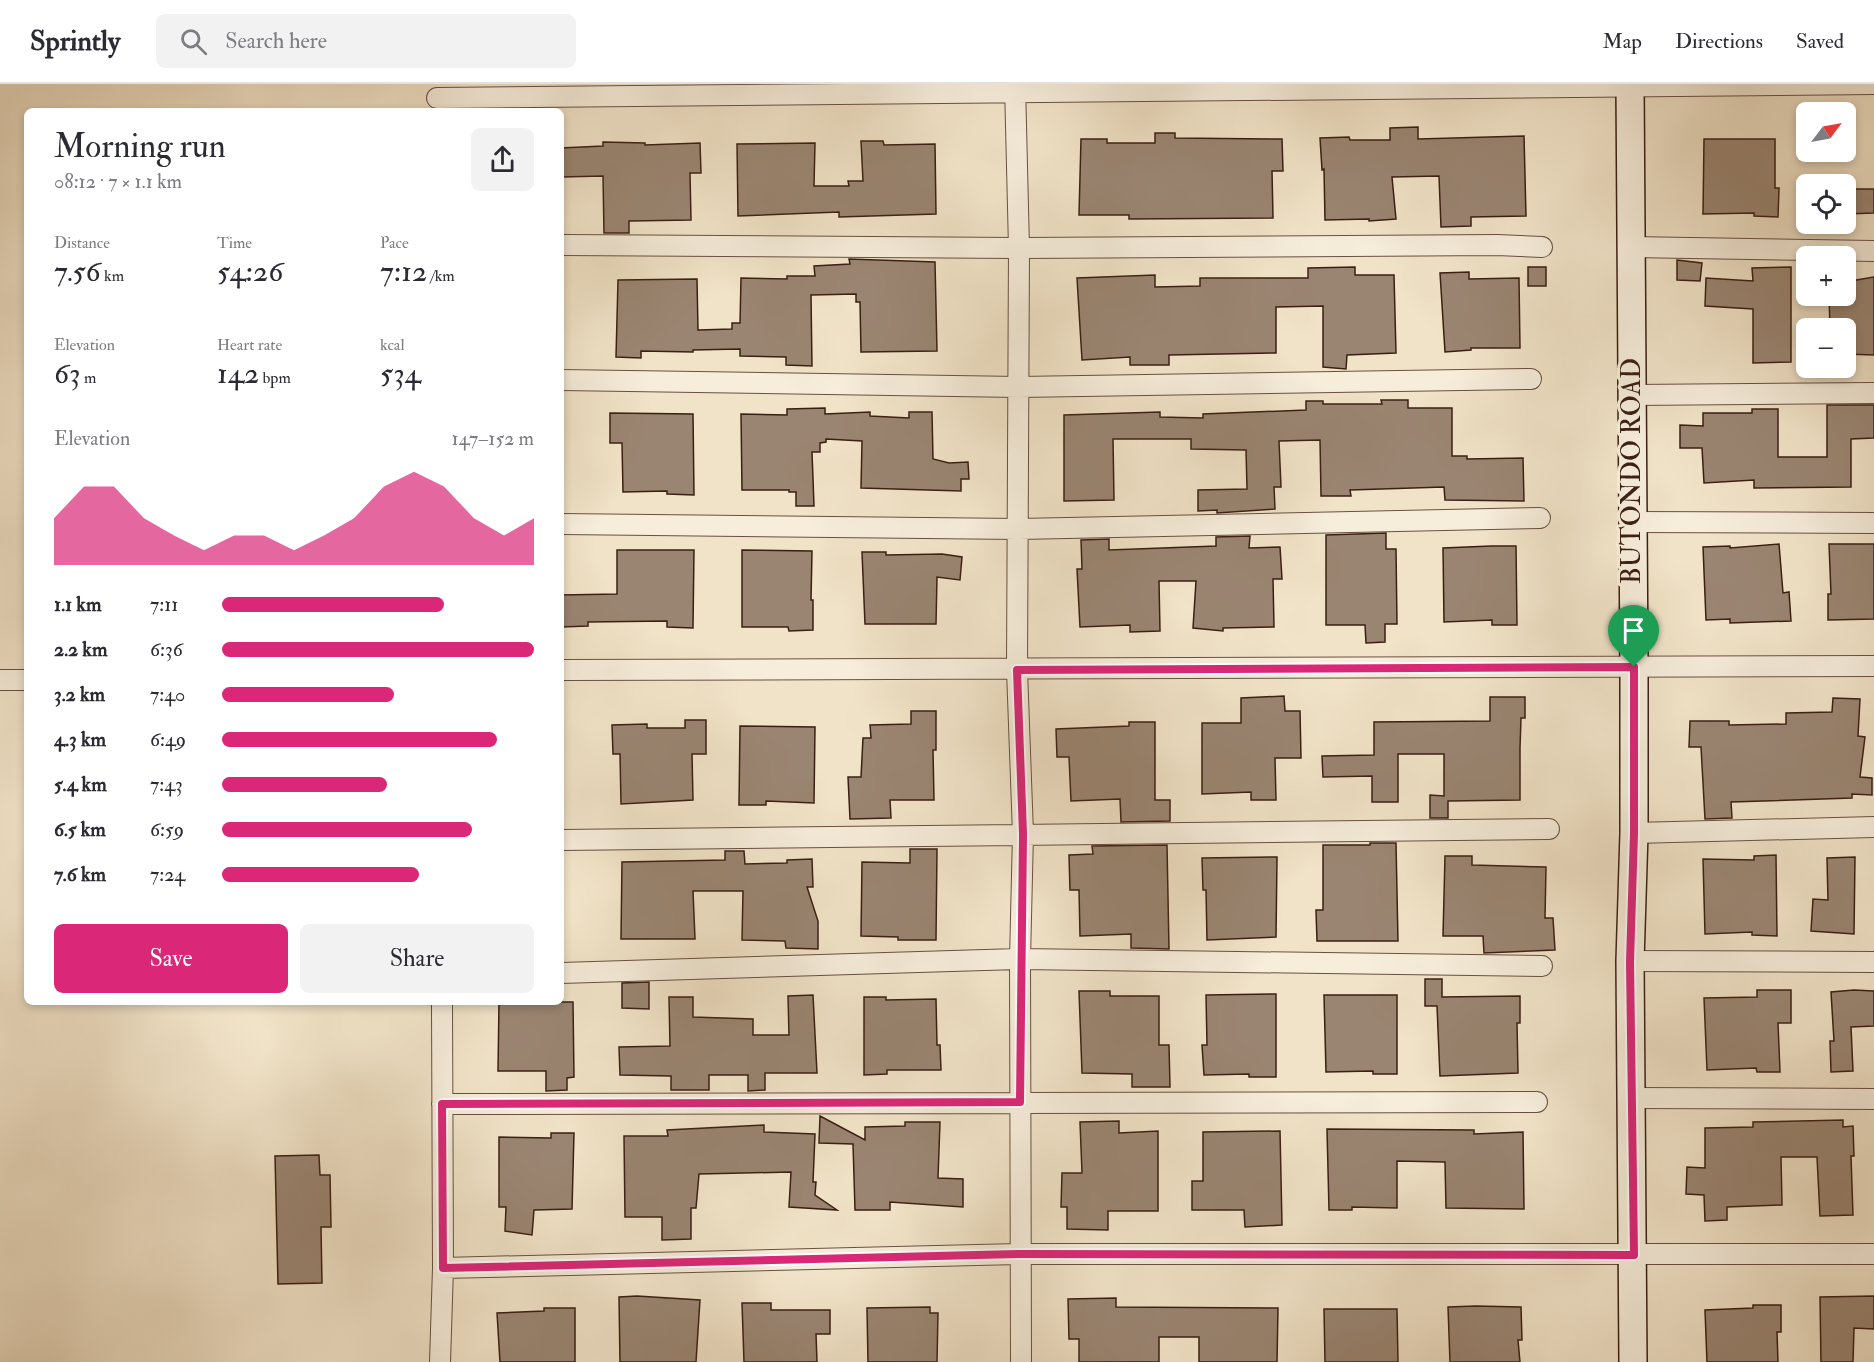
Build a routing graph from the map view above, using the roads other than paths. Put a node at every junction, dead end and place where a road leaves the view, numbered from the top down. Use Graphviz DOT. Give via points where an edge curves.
graph roads {
  1 [pos="1874,84"];
  2 [pos="1630,85"];
  3 [pos="1015,88"];
  4 [pos="437,98"];
  5 [pos="564,245"];
  6 [pos="1542,247"];
  7 [pos="1631,247"];
  8 [pos="1019,248"];
  9 [pos="1874,251"];
  10 [pos="1531,379"];
  11 [pos="564,380"];
  12 [pos="1019,387"];
  13 [pos="1874,393"];
  14 [pos="1632,395"];
  15 [pos="1540,518"];
  16 [pos="1631,522"];
  17 [pos="1874,523"];
  18 [pos="564,524"];
  19 [pos="1019,530"];
  20 [pos="1874,666"];
  21 [pos="1634,667"];
  22 [pos="564,670"];
  23 [pos="1017,670"];
  24 [pos="0,680"];
  25 [pos="24,680"];
  26 [pos="1874,827"];
  27 [pos="1549,829"];
  28 [pos="1634,833"];
  29 [pos="1023,834"];
  30 [pos="564,840"];
  31 [pos="1020,959"];
  32 [pos="1630,962"];
  33 [pos="1874,962"];
  34 [pos="1542,966"];
  35 [pos="564,973"];
  36 [pos="442,1005"];
  37 [pos="1631,1098"];
  38 [pos="1874,1099"];
  39 [pos="1020,1102"];
  40 [pos="1537,1102"];
  41 [pos="442,1104"];
  42 [pos="1021,1254"];
  43 [pos="1874,1254"];
  44 [pos="1634,1255"];
  45 [pos="443,1268"];
  46 [pos="440,1362"];
  47 [pos="1021,1362"];
  48 [pos="1633,1362"];
  1 -- 2 [label="street"];
  2 -- 3 [label="street"];
  2 -- 7 [label="street, BUTONDO ROAD"];
  3 -- 4 [label="street"];
  3 -- 8 [label="street"];
  5 -- 8 [label="street"];
  6 -- 8 [label="street"];
  7 -- 9 [label="street"];
  7 -- 14 [label="street, BUTONDO ROAD"];
  8 -- 12 [label="street"];
  10 -- 12 [label="street"];
  11 -- 12 [label="street"];
  12 -- 19 [label="street"];
  13 -- 14 [label="street"];
  14 -- 16 [label="street, BUTONDO ROAD"];
  15 -- 19 [label="street"];
  16 -- 17 [label="street"];
  16 -- 21 [label="street, BUTONDO ROAD"];
  18 -- 19 [label="street"];
  19 -- 23 [label="street"];
  20 -- 21 [label="street"];
  21 -- 23 [label="street"];
  21 -- 28 [label="street, BUTONDO ROAD"];
  22 -- 23 [label="street"];
  23 -- 29 [label="street"];
  24 -- 25 [label="street"];
  26 -- 28 [label="street"];
  27 -- 29 [label="street"];
  28 -- 32 [label="street, BUTONDO ROAD"];
  29 -- 30 [label="street"];
  29 -- 31 [label="street"];
  31 -- 34 [label="street"];
  31 -- 35 [label="street"];
  31 -- 39 [label="street"];
  32 -- 33 [label="street"];
  32 -- 37 [label="street, BUTONDO ROAD"];
  36 -- 41 [label="street"];
  37 -- 38 [label="street"];
  37 -- 44 [label="street, BUTONDO ROAD"];
  39 -- 40 [label="street"];
  39 -- 41 [label="street"];
  39 -- 42 [label="street"];
  41 -- 45 [label="street"];
  42 -- 44 [label="street"];
  42 -- 45 [label="street"];
  42 -- 47 [label="street"];
  43 -- 44 [label="street"];
  44 -- 48 [label="street, BUTONDO ROAD"];
  45 -- 46 [label="street"];
}
